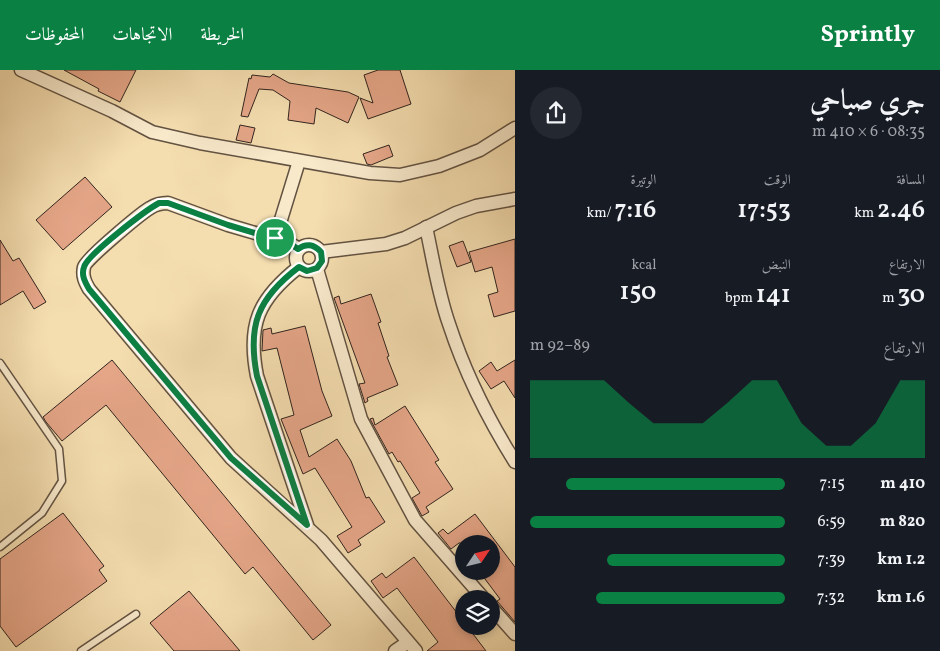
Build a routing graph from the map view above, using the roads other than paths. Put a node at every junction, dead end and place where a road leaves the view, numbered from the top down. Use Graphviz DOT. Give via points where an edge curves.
graph roads {
  1 [pos="21,70"];
  2 [pos="515,128"];
  3 [pos="299,161"];
  4 [pos="515,199"];
  5 [pos="426,227"];
  6 [pos="275,238"];
  7 [pos="298,249"];
  8 [pos="321,252"];
  9 [pos="299,267"];
  10 [pos="317,268"];
  11 [pos="0,363"];
  12 [pos="515,462"];
  13 [pos="307,525"];
  14 [pos="0,547"];
  15 [pos="476,590"];
  16 [pos="136,614"];
  17 [pos="500,617"];
  18 [pos="515,634"];
  19 [pos="412,647"];
  20 [pos="81,651"];
  21 [pos="395,651"];
  1 -- 3 [label="street" via="152,132"];
  2 -- 3 [label="street" via="480,150 439,166 400,176"];
  3 -- 6 [label="street"];
  4 -- 5 [label="street" via="476,206"];
  5 -- 8 [label="street" via="386,244"];
  5 -- 12 [label="street" via="448,323 460,355"];
  6 -- 7 [label="street"];
  6 -- 13 [label="street" via="168,203 159,203 92,256 84,266 83,278 231,458"];
  7 -- 8 [label="street" via="309,244"];
  7 -- 9 [label="street" via="295,258"];
  8 -- 10 [label="street" via="322,261"];
  9 -- 10 [label="street" via="307,271"];
  9 -- 13 [label="street" via="278,283 262,307 253,338 253,354"];
  10 -- 15 [label="street" via="361,419 415,520"];
  11 -- 14 [label="lane" via="59,449 62,481 42,513"];
  13 -- 19 [label="street"];
  16 -- 20 [label="lane"];
  17 -- 18 [label="street"];
  19 -- 21 [label="street"];
}
